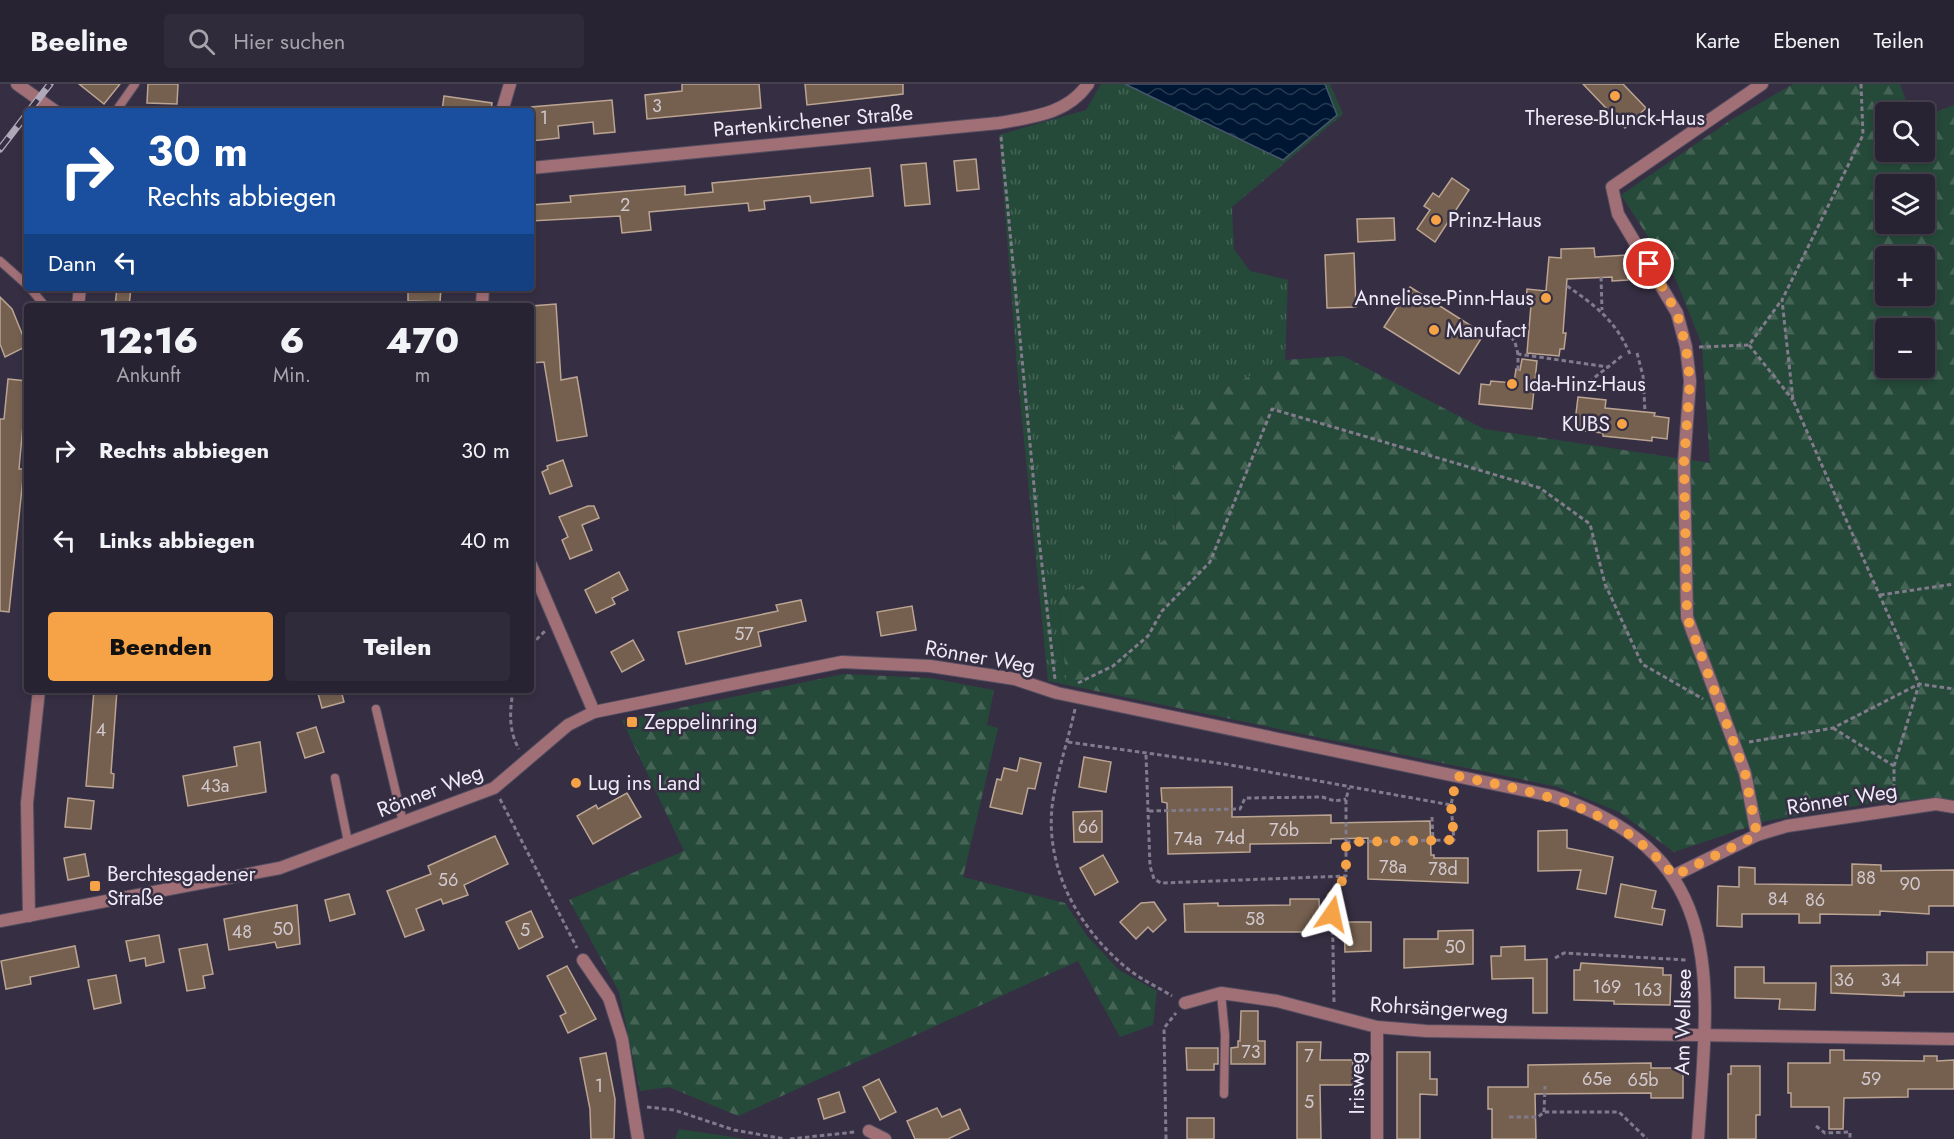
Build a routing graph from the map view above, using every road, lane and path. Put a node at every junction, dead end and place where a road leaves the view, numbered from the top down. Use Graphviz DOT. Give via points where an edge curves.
graph roads {
  1 [pos="17,84"];
  2 [pos="135,84"];
  3 [pos="510,84"];
  4 [pos="1088,84"];
  5 [pos="1762,84"];
  6 [pos="1861,84"];
  7 [pos="51,108"];
  8 [pos="118,108"];
  9 [pos="503,108"];
  10 [pos="999,123"];
  11 [pos="534,168"];
  12 [pos="0,261"];
  13 [pos="1601,278"];
  14 [pos="24,283"];
  15 [pos="1567,286"];
  16 [pos="32,291"];
  17 [pos="1782,300"];
  18 [pos="42,303"];
  19 [pos="1602,310"];
  20 [pos="1497,319"];
  21 [pos="1749,345"];
  22 [pos="1686,347"];
  23 [pos="1637,353"];
  24 [pos="1518,354"];
  25 [pos="1630,354"];
  26 [pos="1622,356"];
  27 [pos="1608,367"];
  28 [pos="1518,370"];
  29 [pos="1577,391"];
  30 [pos="1792,400"];
  31 [pos="1645,412"];
  32 [pos="534,572"];
  33 [pos="1954,584"];
  34 [pos="1880,595"];
  35 [pos="1919,684"];
  36 [pos="1954,689"];
  37 [pos="1057,690"];
  38 [pos="1076,691"];
  39 [pos="39,693"];
  40 [pos="513,693"];
  41 [pos="376,709"];
  42 [pos="1723,711"];
  43 [pos="594,712"];
  44 [pos="1833,728"];
  45 [pos="1068,741"];
  46 [pos="1736,744"];
  47 [pos="1146,754"];
  48 [pos="526,761"];
  49 [pos="1894,766"];
  50 [pos="1457,776"];
  51 [pos="335,778"];
  52 [pos="494,788"];
  53 [pos="1349,788"];
  54 [pos="1346,799"];
  55 [pos="1451,805"];
  56 [pos="1954,807"];
  57 [pos="1894,810"];
  58 [pos="1149,811"];
  59 [pos="1432,817"];
  60 [pos="403,822"];
  61 [pos="1757,835"];
  62 [pos="1433,841"];
  63 [pos="348,842"];
  64 [pos="1346,842"];
  65 [pos="1346,876"];
  66 [pos="1674,876"];
  67 [pos="29,916"];
  68 [pos="0,921"];
  69 [pos="1555,958"];
  70 [pos="583,960"];
  71 [pos="1691,960"];
  72 [pos="1221,993"];
  73 [pos="1185,1003"];
  74 [pos="1334,1016"];
  75 [pos="1377,1027"];
  76 [pos="1705,1033"];
  77 [pos="1954,1039"];
  78 [pos="1545,1086"];
  79 [pos="1224,1094"];
  80 [pos="634,1106"];
  81 [pos="1544,1112"];
  82 [pos="1509,1117"];
  83 [pos="1816,1126"];
  84 [pos="869,1131"];
  85 [pos="638,1139"];
  86 [pos="784,1139"];
  87 [pos="790,1139"];
  88 [pos="885,1139"];
  89 [pos="1166,1139"];
  90 [pos="1377,1139"];
  91 [pos="1647,1139"];
  92 [pos="1698,1139"];
  93 [pos="1850,1139"];
  1 -- 7 [label="street"];
  2 -- 8 [label="lane"];
  3 -- 9 [label="street"];
  4 -- 10 [label="street, Partenkirchener Straße" via="1065,106 1045,115"];
  5 -- 22 [label="street" via="1612,187 1618,214 1677,313"];
  6 -- 17 [label="path" via="1863,135"];
  10 -- 11 [label="street, Partenkirchener Straße"];
  10 -- 37 [label="path"];
  12 -- 14 [label="lane"];
  13 -- 19 [label="path"];
  15 -- 19 [label="path"];
  16 -- 18 [label="lane"];
  17 -- 21 [label="path"];
  17 -- 30 [label="path"];
  19 -- 25 [label="path" via="1623,337"];
  20 -- 24 [label="path" via="1515,342"];
  21 -- 22 [label="path"];
  21 -- 30 [label="path"];
  22 -- 42 [label="street" via="1690,381 1684,462 1687,617"];
  23 -- 31 [label="path"];
  24 -- 27 [label="path"];
  24 -- 28 [label="path"];
  26 -- 27 [label="path"];
  27 -- 29 [label="path"];
  30 -- 34 [label="path"];
  32 -- 43 [label="street"];
  33 -- 34 [label="path"];
  34 -- 35 [label="path"];
  35 -- 36 [label="path"];
  35 -- 44 [label="path"];
  35 -- 49 [label="path"];
  38 -- 42 [label="path" via="1148,636 1162,611 1210,562 1272,409 1540,488 1590,524 1605,584 1642,664"];
  38 -- 43 [label="street, Rönner Weg" via="930,666 842,662"];
  38 -- 45 [label="path"];
  38 -- 50 [label="street, Rönner Weg"];
  39 -- 67 [label="street" via="27,803"];
  40 -- 48 [label="path" via="512,736"];
  41 -- 60 [label="lane"];
  42 -- 46 [label="street"];
  43 -- 48 [label="street, Rönner Weg" via="568,725"];
  44 -- 46 [label="path"];
  44 -- 49 [label="path"];
  45 -- 47 [label="path"];
  45 -- 73 [label="path" via="1052,808 1054,856 1067,894 1089,931 1123,965"];
  46 -- 61 [label="street"];
  47 -- 53 [label="path" via="1225,764"];
  47 -- 58 [label="path"];
  48 -- 52 [label="street, Rönner Weg"];
  49 -- 57 [label="path"];
  50 -- 55 [label="path"];
  50 -- 66 [label="street, Rönner Weg" via="1575,804 1608,819 1638,839"];
  51 -- 63 [label="lane"];
  52 -- 60 [label="street, Rönner Weg"];
  52 -- 70 [label="path"];
  53 -- 54 [label="path"];
  53 -- 55 [label="path"];
  54 -- 58 [label="path" via="1245,798 1240,809"];
  54 -- 64 [label="path"];
  55 -- 62 [label="path" via="1454,840"];
  56 -- 57 [label="street, Rönner Weg" via="1936,804"];
  57 -- 61 [label="street, Rönner Weg" via="1787,826"];
  58 -- 65 [label="path" via="1150,874 1161,883"];
  59 -- 62 [label="path"];
  60 -- 63 [label="street, Rönner Weg"];
  61 -- 66 [label="street, Rönner Weg"];
  62 -- 64 [label="path"];
  63 -- 67 [label="street, Rönner Weg" via="280,868"];
  64 -- 65 [label="path"];
  65 -- 74 [label="path" via="1332,894"];
  66 -- 76 [label="street, Am Wellsee" via="1692,915 1703,959"];
  67 -- 68 [label="street, Rönner Weg"];
  69 -- 71 [label="path" via="1564,953"];
  70 -- 80 [label="street" via="609,998 622,1039"];
  72 -- 73 [label="street, Rohrsängerweg"];
  72 -- 74 [label="street, Rohrsängerweg" via="1277,1001"];
  72 -- 79 [label="lane"];
  73 -- 89 [label="path" via="1164,1029"];
  74 -- 75 [label="street, Rohrsängerweg"];
  75 -- 76 [label="street, Rohrsängerweg" via="1426,1031"];
  75 -- 90 [label="street, Irisweg"];
  76 -- 77 [label="street, Rohrsängerweg"];
  76 -- 92 [label="street, Am Wellsee"];
  78 -- 81 [label="path"];
  80 -- 85 [label="street"];
  80 -- 86 [label="path" via="674,1110 734,1130"];
  81 -- 82 [label="path" via="1538,1118"];
  81 -- 91 [label="path" via="1619,1112"];
  83 -- 93 [label="path" via="1825,1133 1850,1132"];
  84 -- 87 [label="path"];
  84 -- 88 [label="street"];
}
